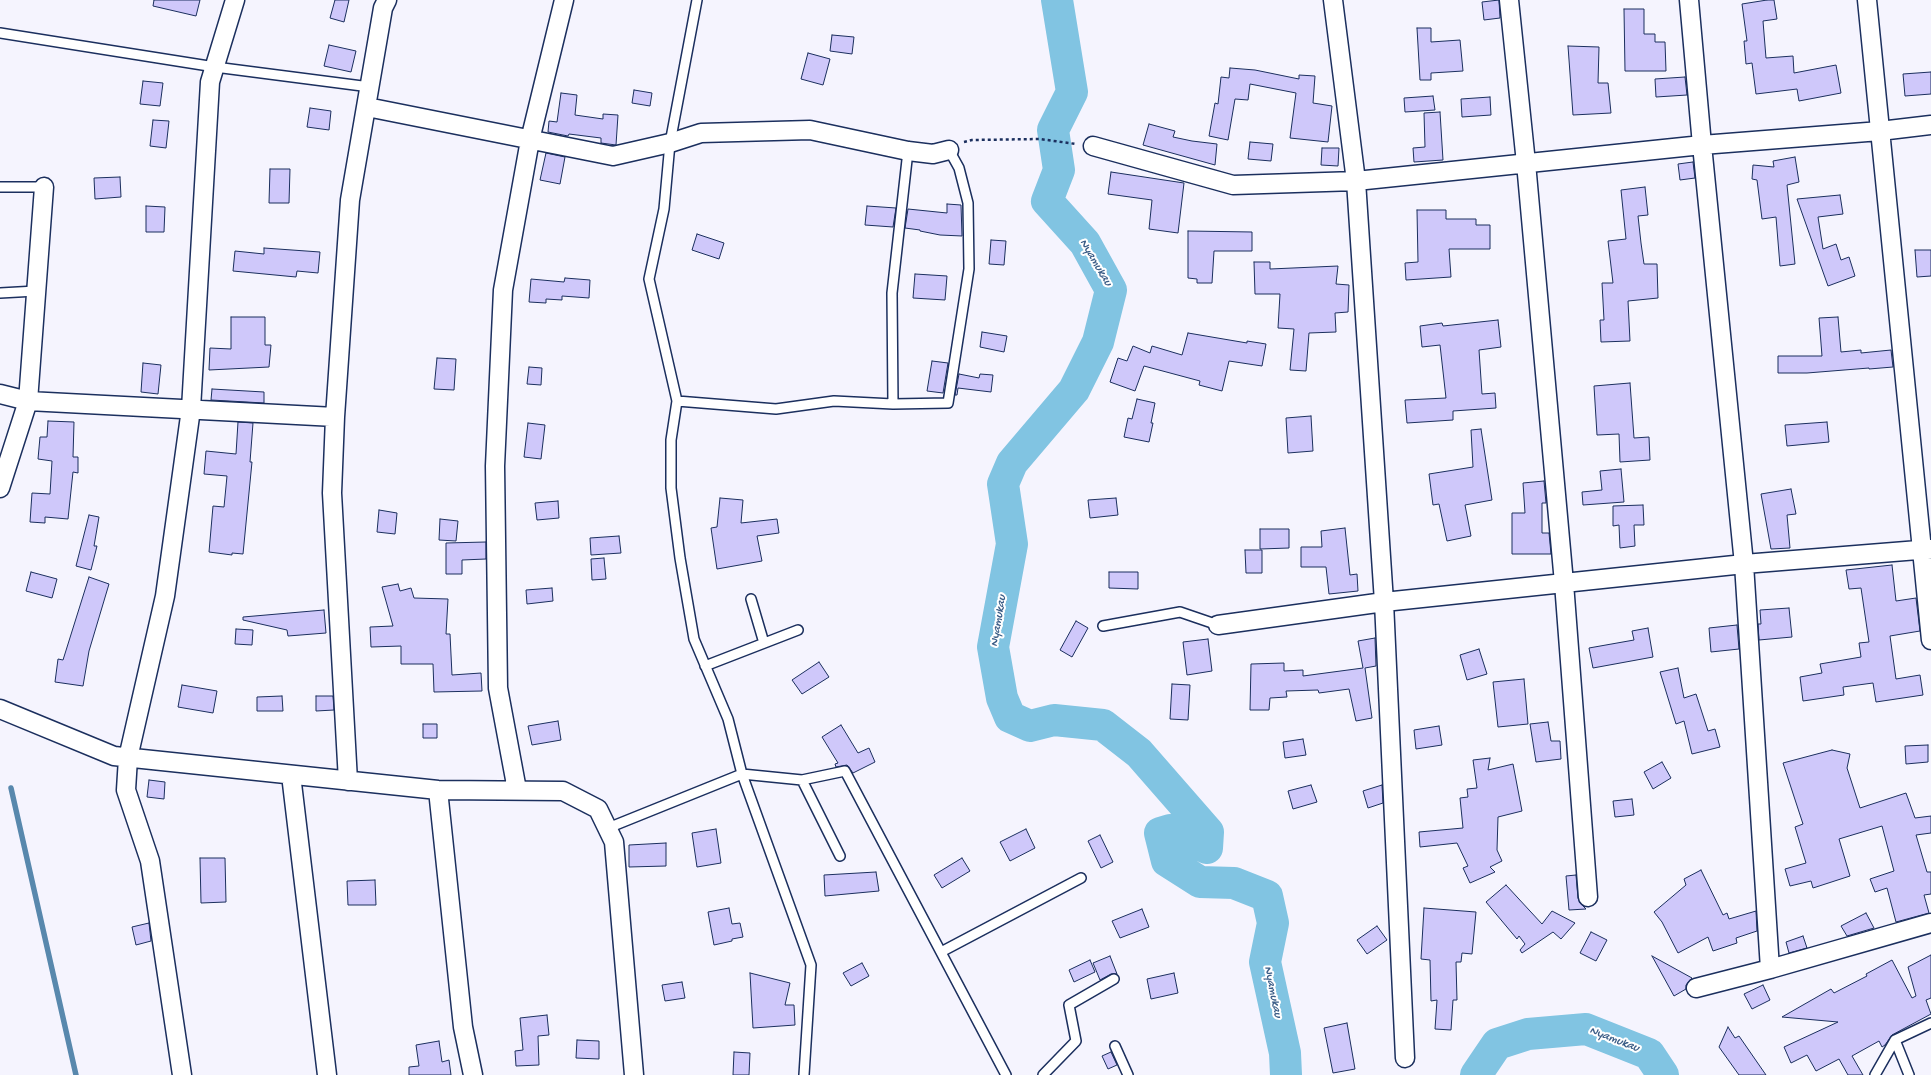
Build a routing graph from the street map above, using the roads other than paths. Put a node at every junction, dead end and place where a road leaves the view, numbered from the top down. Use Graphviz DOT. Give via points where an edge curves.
graph roads {
  1 [pos="235,0"];
  2 [pos="387,0"];
  3 [pos="564,0"];
  4 [pos="697,0"];
  5 [pos="1333,0"];
  6 [pos="1509,0"];
  7 [pos="1689,0"];
  8 [pos="1867,0"];
  9 [pos="0,33"];
  10 [pos="215,67"];
  11 [pos="370,87"];
  12 [pos="366,107"];
  13 [pos="1931,125"];
  14 [pos="1880,131"];
  15 [pos="530,140"];
  16 [pos="670,143"];
  17 [pos="1093,146"];
  18 [pos="1702,146"];
  19 [pos="949,150"];
  20 [pos="908,151"];
  21 [pos="1526,163"];
  22 [pos="1356,181"];
  23 [pos="0,187"];
  24 [pos="44,187"];
  25 [pos="36,291"];
  26 [pos="0,293"];
  27 [pos="0,394"];
  28 [pos="28,401"];
  29 [pos="677,401"];
  30 [pos="893,404"];
  31 [pos="191,409"];
  32 [pos="335,417"];
  33 [pos="0,488"];
  34 [pos="1927,549"];
  35 [pos="1744,564"];
  36 [pos="1564,583"];
  37 [pos="751,599"];
  38 [pos="1384,602"];
  39 [pos="1218,625"];
  40 [pos="1103,626"];
  41 [pos="798,630"];
  42 [pos="1931,640"];
  43 [pos="764,643"];
  44 [pos="705,666"];
  45 [pos="0,709"];
  46 [pos="128,758"];
  47 [pos="742,774"];
  48 [pos="291,775"];
  49 [pos="802,780"];
  50 [pos="348,781"];
  51 [pos="438,790"];
  52 [pos="517,790"];
  53 [pos="608,828"];
  54 [pos="840,856"];
  55 [pos="1080,878"];
  56 [pos="1588,897"];
  57 [pos="1931,924"];
  58 [pos="941,952"];
  59 [pos="1770,969"];
  60 [pos="1114,979"];
  61 [pos="1696,988"];
  62 [pos="1931,1023"];
  63 [pos="1895,1040"];
  64 [pos="1115,1046"];
  65 [pos="1405,1058"];
  66 [pos="182,1075"];
  67 [pos="327,1075"];
  68 [pos="473,1075"];
  69 [pos="634,1075"];
  70 [pos="804,1075"];
  71 [pos="1006,1075"];
  72 [pos="1043,1075"];
  73 [pos="1128,1075"];
  74 [pos="1875,1075"];
  75 [pos="1909,1075"];
  1 -- 10 [label="street"];
  2 -- 11 [label="street" via="383,8"];
  3 -- 15 [label="street"];
  4 -- 16 [label="lane"];
  5 -- 22 [label="street"];
  6 -- 21 [label="street"];
  7 -- 18 [label="street"];
  8 -- 14 [label="street"];
  9 -- 10 [label="lane"];
  10 -- 11 [label="lane"];
  10 -- 31 [label="street" via="210,82"];
  11 -- 12 [label="street"];
  12 -- 15 [label="street"];
  12 -- 32 [label="street" via="350,200"];
  13 -- 14 [label="street"];
  14 -- 18 [label="street"];
  14 -- 34 [label="street"];
  15 -- 16 [label="street" via="613,156"];
  15 -- 52 [label="street" via="503,290 495,466 498,688"];
  16 -- 20 [label="street" via="701,133 810,130"];
  16 -- 29 [label="lane" via="664,209 649,279"];
  17 -- 22 [label="street" via="1233,185"];
  18 -- 21 [label="street"];
  18 -- 35 [label="street"];
  19 -- 20 [label="street" via="933,154"];
  19 -- 30 [label="lane" via="959,168 968,203 969,269 948,404"];
  20 -- 30 [label="lane" via="892,293"];
  21 -- 22 [label="street"];
  21 -- 36 [label="street"];
  22 -- 38 [label="street"];
  23 -- 24 [label="lane"];
  24 -- 25 [label="street"];
  25 -- 26 [label="lane"];
  25 -- 28 [label="street"];
  27 -- 28 [label="street"];
  28 -- 31 [label="street"];
  28 -- 33 [label="street"];
  29 -- 30 [label="lane" via="776,409 834,401"];
  29 -- 44 [label="lane" via="671,440 671,488 694,639"];
  31 -- 32 [label="street"];
  31 -- 46 [label="street" via="165,596"];
  32 -- 50 [label="street" via="332,492"];
  34 -- 35 [label="street"];
  34 -- 42 [label="street"];
  35 -- 36 [label="street"];
  35 -- 59 [label="street"];
  36 -- 38 [label="street"];
  36 -- 56 [label="street"];
  37 -- 43 [label="lane"];
  38 -- 39 [label="street"];
  38 -- 65 [label="street"];
  39 -- 40 [label="lane" via="1180,612"];
  41 -- 43 [label="lane"];
  43 -- 44 [label="lane"];
  44 -- 47 [label="lane" via="728,719"];
  45 -- 46 [label="street" via="114,756"];
  46 -- 48 [label="street"];
  46 -- 66 [label="street" via="126,790 150,862"];
  47 -- 49 [label="lane"];
  47 -- 53 [label="lane"];
  47 -- 70 [label="lane" via="811,965"];
  48 -- 50 [label="street"];
  48 -- 67 [label="street"];
  49 -- 54 [label="lane"];
  49 -- 58 [label="lane" via="845,771"];
  50 -- 51 [label="street"];
  51 -- 52 [label="street"];
  51 -- 68 [label="street" via="463,1027"];
  52 -- 53 [label="street" via="563,791 598,809"];
  53 -- 69 [label="street" via="614,842"];
  55 -- 58 [label="lane"];
  57 -- 59 [label="street"];
  58 -- 71 [label="lane"];
  59 -- 61 [label="street"];
  60 -- 72 [label="lane" via="1069,1005 1076,1041"];
  62 -- 63 [label="lane"];
  63 -- 74 [label="lane"];
  63 -- 75 [label="lane"];
  64 -- 73 [label="lane"];
}
